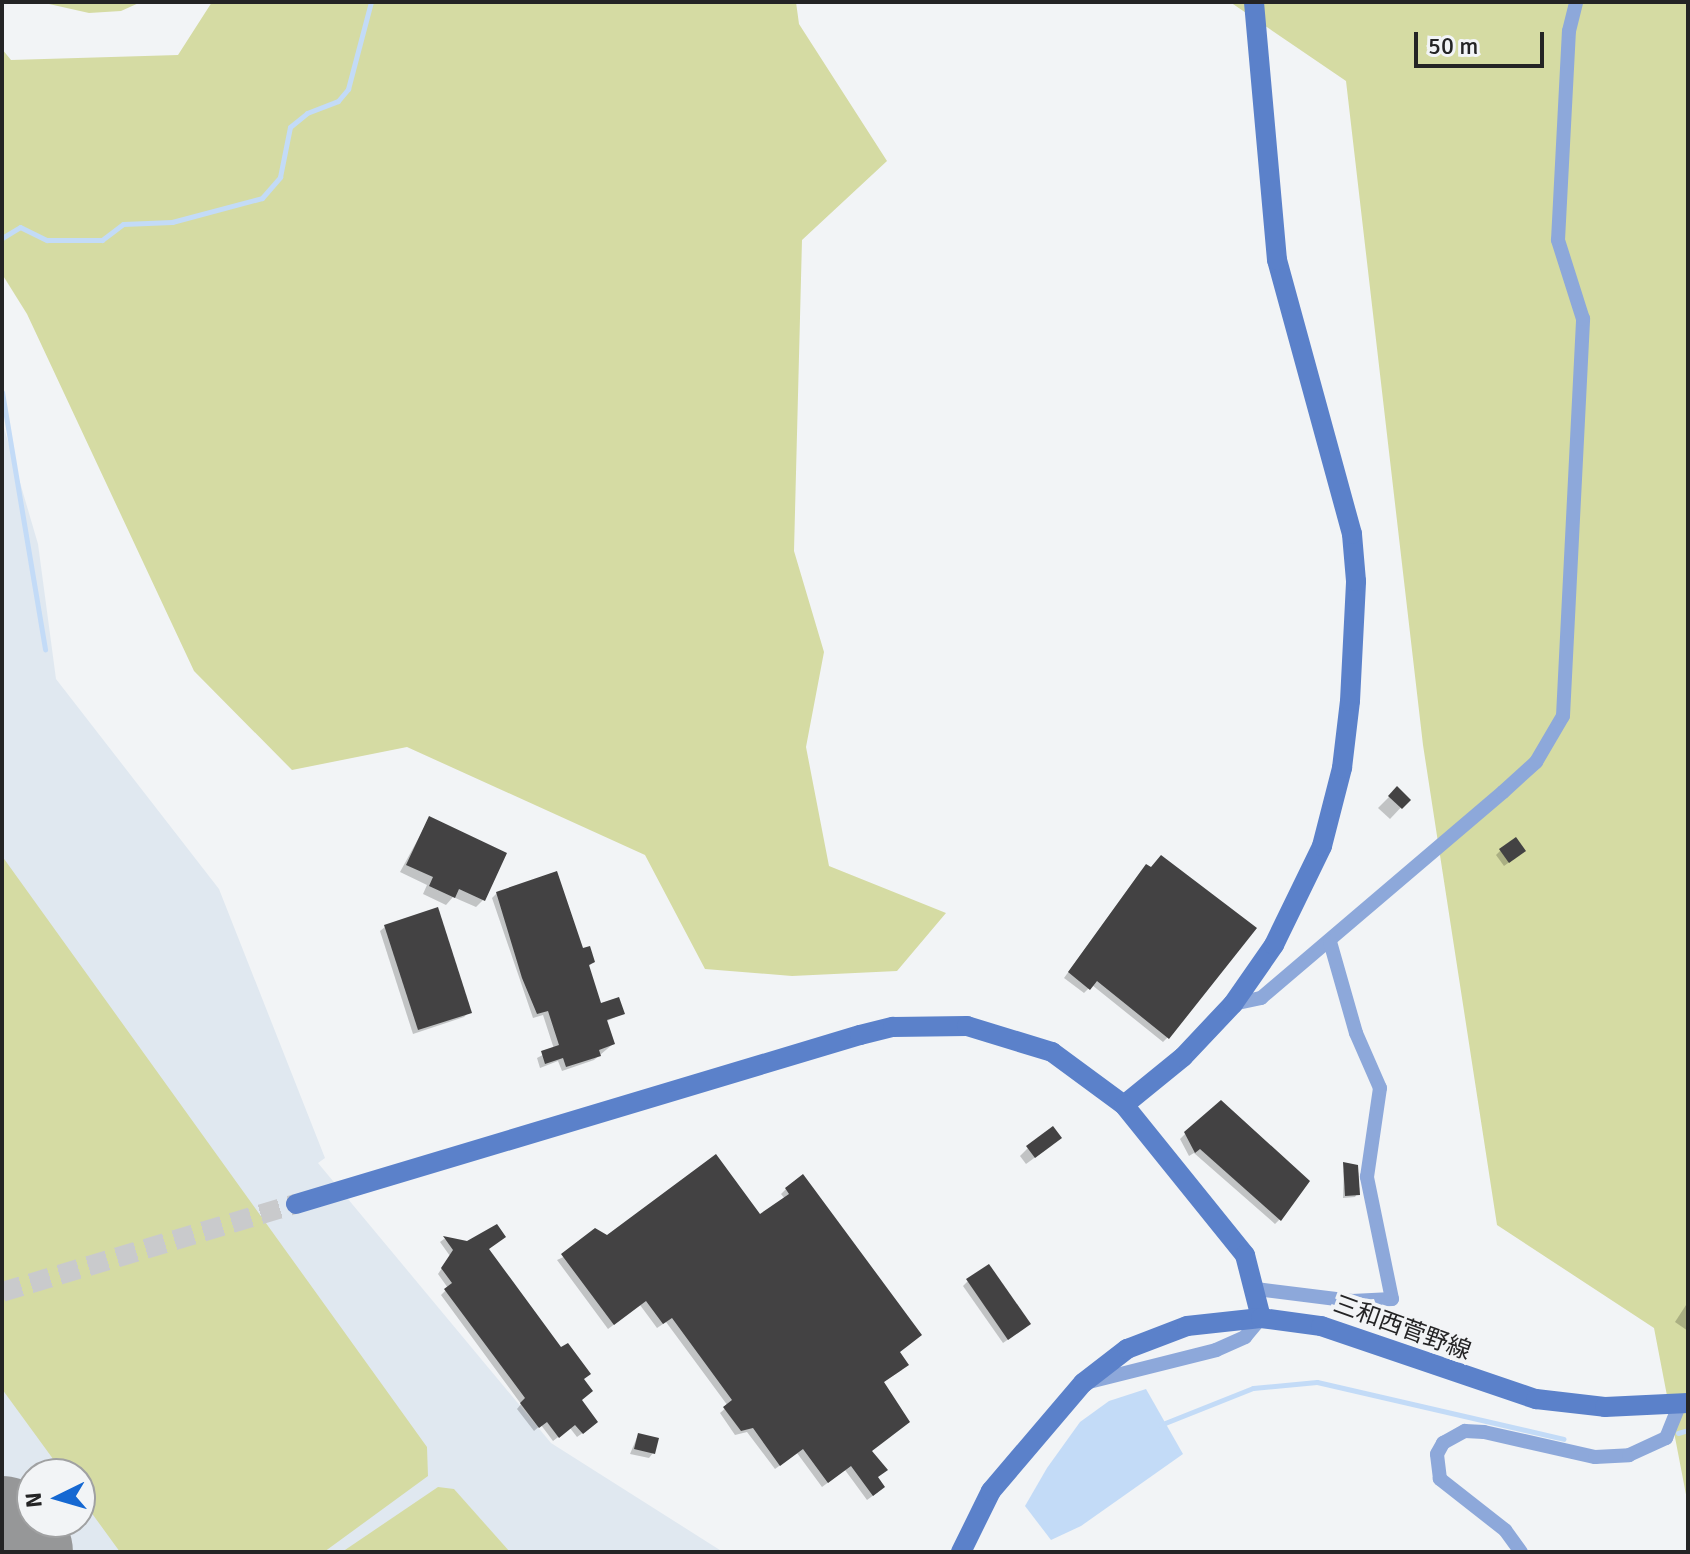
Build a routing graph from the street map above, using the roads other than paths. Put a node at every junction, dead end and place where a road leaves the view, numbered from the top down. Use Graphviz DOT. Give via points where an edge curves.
graph roads {
  1 [pos="1254,2"];
  2 [pos="1576,2"];
  3 [pos="1330,942"];
  4 [pos="1233,1004"];
  5 [pos="1124,1105"];
  6 [pos="296,1204"];
  7 [pos="1256,1289"];
  8 [pos="1261,1318"];
  9 [pos="1083,1383"];
  10 [pos="1684,1404"];
  11 [pos="961,1552"];
  12 [pos="1521,1552"];
  1 -- 4 [label="street" via="1277,260 1346,498 1356,606 1342,768 1322,846 1301,897"];
  2 -- 3 [label="street" via="1569,31 1558,240 1583,319 1563,716 1536,762"];
  3 -- 4 [label="street" via="1261,998"];
  3 -- 7 [label="street" via="1356,1033 1380,1088 1367,1177 1392,1299 1352,1301"];
  4 -- 5 [label="street" via="1183,1057"];
  5 -- 6 [label="street" via="1077,1067 1023,1040 967,1026 893,1027"];
  5 -- 7 [label="street" via="1236,1242"];
  7 -- 8 [label="street"];
  8 -- 9 [label="street" via="1245,1337 1216,1350"];
  8 -- 9 [label="street, 三和西菅野線" via="1155,1336 1127,1349"];
  8 -- 10 [label="street, 三和西菅野線" via="1352,1335 1469,1380 1536,1399 1605,1407"];
  9 -- 11 [label="street, 三和西菅野線" via="991,1491"];
  10 -- 12 [label="street" via="1666,1438 1629,1455 1595,1457 1484,1432 1465,1431 1443,1443 1437,1454 1440,1479 1505,1530"];
}
